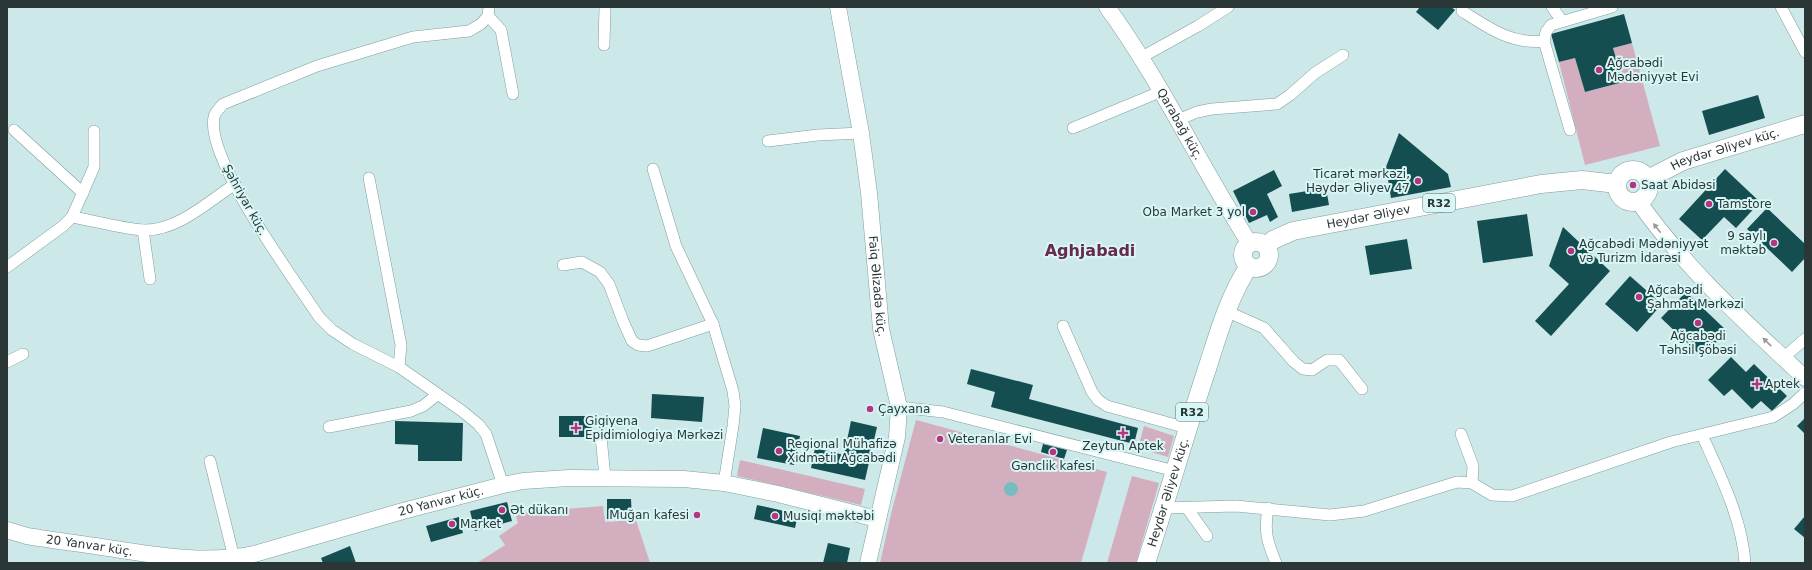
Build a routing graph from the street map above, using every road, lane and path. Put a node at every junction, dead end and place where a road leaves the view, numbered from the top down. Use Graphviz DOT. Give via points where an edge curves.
graph roads {
  1 [pos="605,7"];
  2 [pos="838,7"];
  3 [pos="1107,7"];
  4 [pos="1228,7"];
  5 [pos="1552,7"];
  6 [pos="1612,7"];
  7 [pos="1781,7"];
  8 [pos="488,11"];
  9 [pos="1462,11"];
  10 [pos="1562,21"];
  11 [pos="1544,41"];
  12 [pos="604,45"];
  13 [pos="1805,52"];
  14 [pos="1343,55"];
  15 [pos="1142,58"];
  16 [pos="1162,91"];
  17 [pos="513,94"];
  18 [pos="1178,120"];
  19 [pos="1805,124"];
  20 [pos="1073,128"];
  21 [pos="14,130"];
  22 [pos="1570,130"];
  23 [pos="94,131"];
  24 [pos="861,133"];
  25 [pos="768,141"];
  26 [pos="653,169"];
  27 [pos="369,178"];
  28 [pos="1648,179"];
  29 [pos="235,184"];
  30 [pos="1617,184"];
  31 [pos="83,193"];
  32 [pos="1638,201"];
  33 [pos="72,217"];
  34 [pos="143,230"];
  35 [pos="1258,245"];
  36 [pos="563,265"];
  37 [pos="7,268"];
  38 [pos="150,279"];
  39 [pos="1226,311"];
  40 [pos="713,324"];
  41 [pos="1063,326"];
  42 [pos="1805,339"];
  43 [pos="24,354"];
  44 [pos="1783,358"];
  45 [pos="7,362"];
  46 [pos="399,367"];
  47 [pos="1805,378"];
  48 [pos="1362,389"];
  49 [pos="1805,393"];
  50 [pos="437,395"];
  51 [pos="899,407"];
  52 [pos="329,427"];
  53 [pos="1187,428"];
  54 [pos="1461,434"];
  55 [pos="1702,435"];
  56 [pos="601,437"];
  57 [pos="210,461"];
  58 [pos="1175,471"];
  59 [pos="605,477"];
  60 [pos="724,483"];
  61 [pos="1472,483"];
  62 [pos="503,485"];
  63 [pos="1164,508"];
  64 [pos="1187,508"];
  65 [pos="1268,508"];
  66 [pos="877,518"];
  67 [pos="7,530"];
  68 [pos="1207,536"];
  69 [pos="234,558"];
  70 [pos="868,563"];
  71 [pos="1146,563"];
  72 [pos="1276,563"];
  73 [pos="1745,563"];
  1 -- 12 [label="street"];
  2 -- 24 [label="street, Faiq Əlizadə küç."];
  3 -- 15 [label="street, Qarabağ küç."];
  4 -- 15 [label="street"];
  5 -- 10 [label="street"];
  6 -- 10 [label="street"];
  7 -- 13 [label="street"];
  8 -- 17 [label="street" via="501,30"];
  8 -- 29 [label="street, Şəhriyar küç." via="481,24 469,31 413,37 317,66 222,104 214,116 214,132 219,152"];
  9 -- 11 [label="street" via="1502,34 1531,43"];
  10 -- 11 [label="street" via="1551,25"];
  11 -- 22 [label="street"];
  14 -- 18 [label="street" via="1315,73 1278,104 1212,109"];
  15 -- 16 [label="street, Qarabağ küç."];
  16 -- 18 [label="street, Qarabağ küç."];
  16 -- 20 [label="street"];
  18 -- 35 [label="street, Qarabağ küç." via="1211,182"];
  19 -- 28 [label="main road, Heydər Əliyev küç." via="1683,161"];
  21 -- 31 [label="street"];
  23 -- 31 [label="street" via="94,167"];
  24 -- 25 [label="street"];
  24 -- 51 [label="street, Faiq Əlizadə küç." via="881,329"];
  26 -- 40 [label="street" via="676,246"];
  27 -- 46 [label="street" via="401,345"];
  28 -- 30 [label="main road" via="1641,172 1631,170 1621,175"];
  28 -- 32 [label="main road" via="1648,190"];
  29 -- 34 [label="street" via="180,221"];
  29 -- 46 [label="street, Şəhriyar küç." via="258,225 319,317 332,330 353,344"];
  30 -- 32 [label="main road" via="1623,198"];
  30 -- 35 [label="main road, Heydər Əliyev / R32" via="1582,180 1541,184 1293,232"];
  31 -- 33 [label="street"];
  44 -- 32 [label="street, one-way" via="1689,265"];
  33 -- 34 [label="street"];
  33 -- 37 [label="street"];
  34 -- 38 [label="street"];
  35 -- 39 [label="main road, Heydər Əliyev küç. / R32" via="1269,253 1268,262 1261,267 1249,266 1237,285"];
  36 -- 40 [label="street" via="582,262 600,272 609,284 632,341 638,345 647,346"];
  39 -- 48 [label="street" via="1264,328 1302,369 1312,370 1327,360 1339,360"];
  39 -- 53 [label="main road, Heydər Əliyev küç. / R32"];
  40 -- 60 [label="street" via="733,391 734,406"];
  41 -- 53 [label="street" via="1092,392 1098,400 1107,406"];
  42 -- 44 [label="street"];
  43 -- 45 [label="street"];
  44 -- 47 [label="street"];
  46 -- 50 [label="street, Şəhriyar küç."];
  49 -- 55 [label="street" via="1773,417"];
  50 -- 52 [label="street" via="423,406 410,411"];
  50 -- 62 [label="street, Şəhriyar küç." via="462,411 486,434"];
  51 -- 58 [label="street" via="942,412"];
  51 -- 66 [label="street, Faiq Əlizadə küç." via="897,437"];
  53 -- 58 [label="main road, Heydər Əliyev küç. / R32"];
  54 -- 61 [label="street" via="1473,466"];
  55 -- 61 [label="street" via="1671,442 1512,496 1492,495"];
  55 -- 73 [label="street" via="1722,479 1736,519"];
  56 -- 59 [label="street"];
  57 -- 69 [label="street"];
  58 -- 63 [label="main road, Heydər Əliyev küç. / R32"];
  59 -- 60 [label="street, 20 Yanvar küç."];
  59 -- 62 [label="street, 20 Yanvar küç." via="539,480"];
  60 -- 66 [label="street, 20 Yanvar küç."];
  61 -- 65 [label="street" via="1457,482 1364,511 1330,515"];
  62 -- 69 [label="street, 20 Yanvar küç."];
  63 -- 64 [label="street"];
  63 -- 71 [label="main road, Heydər Əliyev küç. / R32"];
  64 -- 65 [label="street"];
  64 -- 68 [label="street"];
  65 -- 72 [label="street" via="1265,525 1268,543"];
  66 -- 70 [label="street, Faiq Əlizadə küç."];
  67 -- 69 [label="street, 20 Yanvar küç." via="27,536 163,556 210,560"];
}
